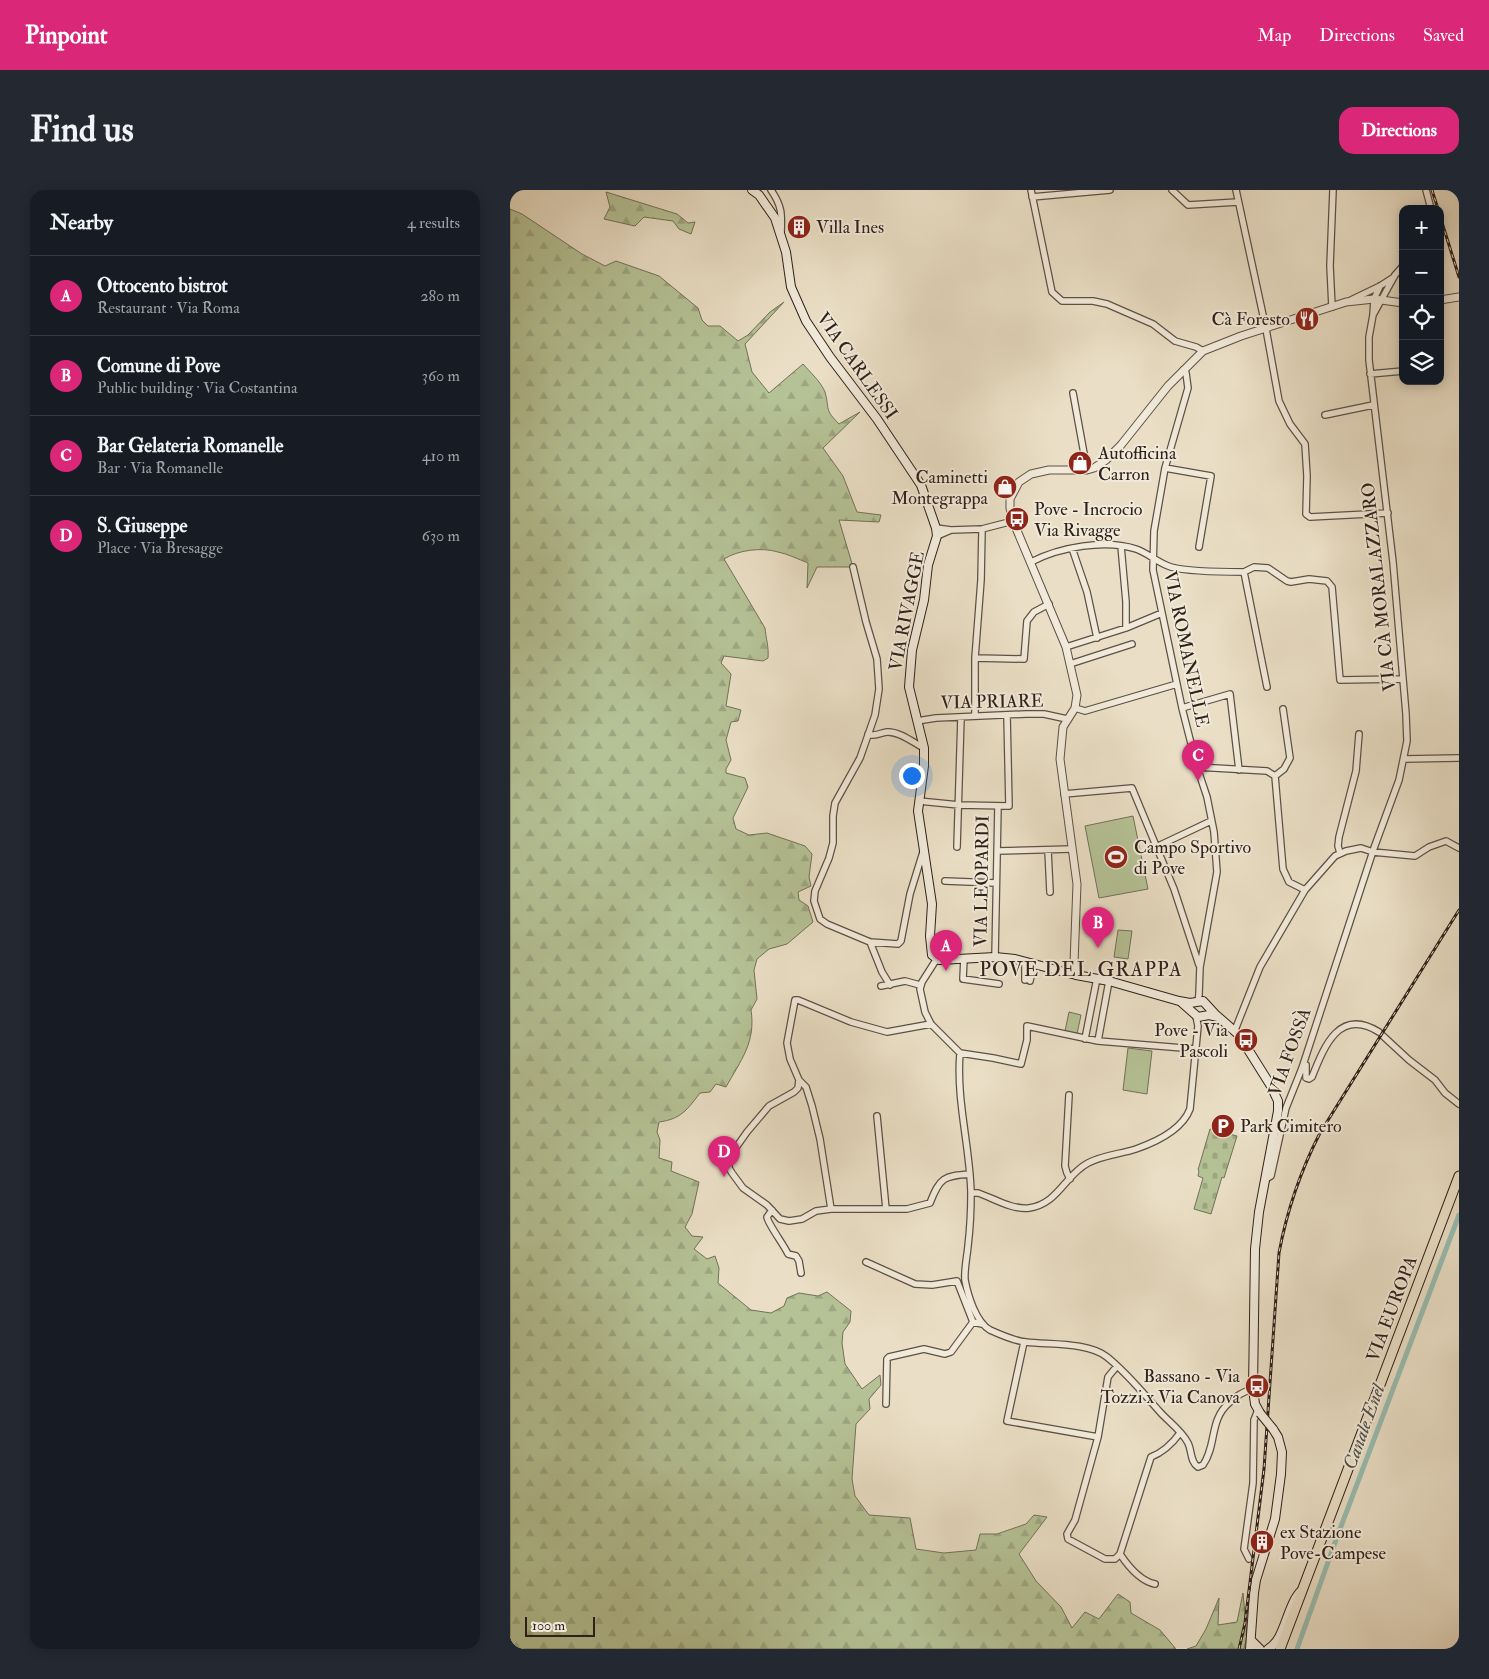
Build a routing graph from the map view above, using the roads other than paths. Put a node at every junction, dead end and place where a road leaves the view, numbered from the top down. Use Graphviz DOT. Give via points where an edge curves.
graph roads {
  1 [pos="752,190"];
  2 [pos="771,190"];
  3 [pos="1110,190"];
  4 [pos="1172,190"];
  5 [pos="1236,190"];
  6 [pos="1333,190"];
  7 [pos="1426,190"];
  8 [pos="1032,193"];
  9 [pos="1238,202"];
  10 [pos="1430,205"];
  11 [pos="781,237"];
  12 [pos="1399,271"];
  13 [pos="1395,276"];
  14 [pos="1380,286"];
  15 [pos="1459,297"];
  16 [pos="1374,299"];
  17 [pos="1444,299"];
  18 [pos="1382,300"];
  19 [pos="1346,302"];
  20 [pos="1399,302"];
  21 [pos="1332,307"];
  22 [pos="1374,315"];
  23 [pos="1266,329"];
  24 [pos="1203,351"];
  25 [pos="1183,370"];
  26 [pos="1399,371"];
  27 [pos="1370,374"];
  28 [pos="1073,393"];
  29 [pos="1373,404"];
  30 [pos="1324,415"];
  31 [pos="1165,468"];
  32 [pos="1087,470"];
  33 [pos="914,474"];
  34 [pos="1388,513"];
  35 [pos="1013,521"];
  36 [pos="936,528"];
  37 [pos="982,529"];
  38 [pos="951,530"];
  39 [pos="937,536"];
  40 [pos="1121,546"];
  41 [pos="1199,547"];
  42 [pos="1072,548"];
  43 [pos="1153,558"];
  44 [pos="1031,562"];
  45 [pos="852,566"];
  46 [pos="1244,572"];
  47 [pos="1049,604"];
  48 [pos="1162,613"];
  49 [pos="1126,628"];
  50 [pos="1097,638"];
  51 [pos="1132,644"];
  52 [pos="1066,647"];
  53 [pos="975,658"];
  54 [pos="1070,664"];
  55 [pos="1403,679"];
  56 [pos="1177,684"];
  57 [pos="1267,687"];
  58 [pos="1075,708"];
  59 [pos="1182,708"];
  60 [pos="1283,709"];
  61 [pos="1007,715"];
  62 [pos="975,716"];
  63 [pos="961,717"];
  64 [pos="1067,719"];
  65 [pos="917,721"];
  66 [pos="868,734"];
  67 [pos="1359,734"];
  68 [pos="924,748"];
  69 [pos="1459,758"];
  70 [pos="1404,759"];
  71 [pos="1196,767"];
  72 [pos="1239,770"];
  73 [pos="1275,776"];
  74 [pos="1064,794"];
  75 [pos="919,801"];
  76 [pos="959,805"];
  77 [pos="998,806"];
  78 [pos="1211,821"];
  79 [pos="957,846"];
  80 [pos="1156,847"];
  81 [pos="1459,848"];
  82 [pos="1072,849"];
  83 [pos="1048,850"];
  84 [pos="997,851"];
  85 [pos="923,852"];
  86 [pos="1373,852"];
  87 [pos="1340,853"];
  88 [pos="945,881"];
  89 [pos="996,883"];
  90 [pos="1305,890"];
  91 [pos="1050,892"];
  92 [pos="870,942"];
  93 [pos="1074,951"];
  94 [pos="995,957"];
  95 [pos="964,958"];
  96 [pos="936,960"];
  97 [pos="1025,961"];
  98 [pos="1034,963"];
  99 [pos="1200,966"];
  100 [pos="1063,971"];
  101 [pos="1076,975"];
  102 [pos="1097,978"];
  103 [pos="1109,980"];
  104 [pos="999,984"];
  105 [pos="890,985"];
  106 [pos="920,985"];
  107 [pos="881,986"];
  108 [pos="1179,1001"];
  109 [pos="1201,1001"];
  110 [pos="1090,1014"];
  111 [pos="1199,1015"];
  112 [pos="1102,1016"];
  113 [pos="1219,1018"];
  114 [pos="931,1024"];
  115 [pos="1233,1028"];
  116 [pos="1312,1038"];
  117 [pos="1085,1039"];
  118 [pos="1098,1041"];
  119 [pos="1195,1049"];
  120 [pos="960,1054"];
  121 [pos="799,1080"];
  122 [pos="1069,1095"];
  123 [pos="1459,1104"];
  124 [pos="877,1116"];
  125 [pos="970,1174"];
  126 [pos="1459,1176"];
  127 [pos="1070,1179"];
  128 [pos="1266,1179"];
  129 [pos="971,1193"];
  130 [pos="831,1209"];
  131 [pos="886,1209"];
  132 [pos="772,1210"];
  133 [pos="866,1262"];
  134 [pos="801,1273"];
  135 [pos="973,1322"];
  136 [pos="982,1324"];
  137 [pos="1024,1342"];
  138 [pos="1117,1366"];
  139 [pos="1253,1389"];
  140 [pos="886,1404"];
  141 [pos="1259,1412"];
  142 [pos="1180,1433"];
  143 [pos="1098,1438"];
  144 [pos="1120,1554"];
  145 [pos="1249,1559"];
  146 [pos="1155,1584"];
  147 [pos="1305,1587"];
  148 [pos="1251,1645"];
  149 [pos="1260,1649"];
  150 [pos="1268,1649"];
  151 [pos="1280,1649"];
  1 -- 11 [label="main road, VIA CARLESSI" via="775,218"];
  2 -- 11 [label="street" via="782,211"];
  3 -- 8 [label="street"];
  4 -- 9 [label="street" via="1188,205"];
  5 -- 9 [label="street"];
  6 -- 21 [label="street"];
  7 -- 10 [label="street"];
  8 -- 24 [label="street" via="1052,292 1062,301 1108,304 1153,324 1175,341"];
  9 -- 23 [label="street"];
  11 -- 33 [label="main road, VIA CARLESSI" via="791,287 806,321"];
  12 -- 13 [label="street"];
  13 -- 14 [label="street"];
  13 -- 18 [label="street, VIA CÀ MORALAZZARO"];
  14 -- 16 [label="street"];
  14 -- 19 [label="street"];
  15 -- 17 [label="street"];
  16 -- 18 [label="street"];
  16 -- 19 [label="street"];
  16 -- 22 [label="street, VIA CÀ MORALAZZARO"];
  18 -- 20 [label="street"];
  18 -- 22 [label="street, VIA CÀ MORALAZZARO"];
  19 -- 21 [label="street"];
  21 -- 23 [label="street"];
  22 -- 27 [label="street, VIA CÀ MORALAZZARO" via="1369,337"];
  23 -- 24 [label="street"];
  23 -- 34 [label="street" via="1279,401 1305,444 1306,514 1310,517"];
  24 -- 25 [label="street"];
  25 -- 31 [label="street, VIA ROMANELLE" via="1188,388"];
  25 -- 32 [label="street" via="1121,445 1106,460"];
  26 -- 27 [label="street"];
  27 -- 29 [label="street, VIA CÀ MORALAZZARO"];
  28 -- 32 [label="street"];
  29 -- 30 [label="street"];
  29 -- 34 [label="street, VIA CÀ MORALAZZARO"];
  31 -- 41 [label="street" via="1211,476"];
  31 -- 43 [label="street, VIA ROMANELLE" via="1154,531"];
  32 -- 35 [label="street" via="1049,470 1025,477 1010,499"];
  33 -- 36 [label="main road, VIA RIVAGGE" via="926,496"];
  34 -- 55 [label="street, VIA CÀ MORALAZZARO"];
  35 -- 37 [label="street, VIA RIVAGGE"];
  35 -- 44 [label="street"];
  36 -- 38 [label="street, VIA RIVAGGE"];
  36 -- 39 [label="main road, VIA RIVAGGE"];
  37 -- 38 [label="street, VIA RIVAGGE"];
  37 -- 53 [label="street"];
  38 -- 39 [label="street, VIA RIVAGGE"];
  39 -- 65 [label="main road, VIA RIVAGGE" via="928,565 924,600 912,650 909,688"];
  40 -- 42 [label="street"];
  40 -- 43 [label="street" via="1137,549"];
  40 -- 49 [label="street"];
  42 -- 44 [label="street"];
  42 -- 50 [label="street" via="1088,592"];
  43 -- 46 [label="street" via="1170,566"];
  43 -- 48 [label="street, VIA ROMANELLE"];
  44 -- 47 [label="street"];
  45 -- 66 [label="street" via="878,668 879,689"];
  46 -- 55 [label="street" via="1254,567 1268,568 1287,581 1327,581 1332,587 1340,680"];
  46 -- 57 [label="street"];
  47 -- 52 [label="street"];
  47 -- 53 [label="street" via="1034,612 1027,621 1024,659"];
  48 -- 49 [label="street"];
  48 -- 56 [label="street, VIA ROMANELLE"];
  49 -- 50 [label="street"];
  50 -- 52 [label="street"];
  51 -- 54 [label="street"];
  52 -- 54 [label="street"];
  53 -- 62 [label="street"];
  54 -- 58 [label="street" via="1077,695"];
  55 -- 70 [label="street, VIA CÀ MORALAZZARO" via="1407,741"];
  56 -- 58 [label="street" via="1085,710"];
  56 -- 59 [label="street, VIA ROMANELLE"];
  58 -- 64 [label="street"];
  59 -- 71 [label="street, VIA ROMANELLE"];
  59 -- 72 [label="street" via="1230,694"];
  60 -- 73 [label="street" via="1290,758"];
  61 -- 62 [label="street, VIA PRIARE"];
  61 -- 64 [label="street, VIA PRIARE" via="1044,714"];
  61 -- 77 [label="street, VIA LEOPARDI" via="1009,806"];
  62 -- 63 [label="street, VIA PRIARE"];
  63 -- 65 [label="street, VIA PRIARE"];
  63 -- 76 [label="street"];
  64 -- 74 [label="street" via="1061,735 1060,759"];
  65 -- 68 [label="main road, VIA RIVAGGE"];
  66 -- 68 [label="street" via="894,733"];
  66 -- 92 [label="street" via="855,769 835,803 833,843 814,901 820,919"];
  67 -- 87 [label="street" via="1356,771 1339,838"];
  68 -- 75 [label="main road, VIA RIVAGGE"];
  69 -- 70 [label="street"];
  70 -- 86 [label="street, VIA CÀ MORALAZZARO"];
  71 -- 72 [label="street"];
  71 -- 78 [label="street, VIA ROMANELLE" via="1207,797"];
  72 -- 73 [label="street" via="1267,771"];
  73 -- 90 [label="street" via="1283,869 1288,882"];
  74 -- 80 [label="street" via="1132,788"];
  74 -- 82 [label="street"];
  75 -- 76 [label="street"];
  75 -- 85 [label="main road, VIA RIVAGGE"];
  76 -- 77 [label="street"];
  76 -- 79 [label="street"];
  77 -- 84 [label="street, VIA LEOPARDI"];
  78 -- 80 [label="street"];
  78 -- 99 [label="street, VIA ROMANELLE" via="1217,872"];
  80 -- 99 [label="street"];
  81 -- 86 [label="street" via="1446,841 1429,846 1415,856"];
  82 -- 83 [label="street"];
  82 -- 93 [label="street" via="1078,884"];
  83 -- 84 [label="street"];
  83 -- 91 [label="street"];
  84 -- 89 [label="street, VIA LEOPARDI"];
  85 -- 92 [label="street" via="910,894 901,941 893,945"];
  85 -- 96 [label="main road, VIA RIVAGGE" via="932,904 932,955"];
  86 -- 87 [label="street" via="1361,848"];
  86 -- 116 [label="street, VIA FOSSÀ"];
  87 -- 90 [label="street"];
  88 -- 89 [label="street"];
  89 -- 94 [label="street, VIA LEOPARDI"];
  90 -- 115 [label="street" via="1260,967"];
  92 -- 105 [label="street"];
  93 -- 100 [label="street"];
  93 -- 101 [label="street"];
  94 -- 95 [label="main road"];
  94 -- 97 [label="main road"];
  95 -- 96 [label="main road"];
  95 -- 104 [label="street" via="963,979"];
  96 -- 106 [label="street"];
  97 -- 98 [label="main road"];
  97 -- 98 [label="street" via="1028,980"];
  98 -- 100 [label="main road"];
  99 -- 109 [label="street, VIA ROMANELLE"];
  100 -- 101 [label="main road"];
  101 -- 102 [label="main road"];
  102 -- 103 [label="main road"];
  102 -- 110 [label="street"];
  103 -- 108 [label="main road"];
  103 -- 112 [label="street"];
  105 -- 106 [label="street" via="905,981"];
  105 -- 107 [label="street"];
  106 -- 114 [label="street" via="922,1003"];
  108 -- 109 [label="main road"];
  108 -- 111 [label="main road"];
  109 -- 111 [label="main road" via="1193,1007"];
  109 -- 111 [label="main road" via="1208,1011"];
  109 -- 113 [label="main road"];
  110 -- 112 [label="street"];
  110 -- 117 [label="street"];
  111 -- 113 [label="main road"];
  111 -- 119 [label="street"];
  112 -- 118 [label="street"];
  113 -- 115 [label="main road"];
  114 -- 120 [label="street"];
  114 -- 121 [label="street" via="887,1032 795,1000 787,1042"];
  115 -- 128 [label="main road" via="1278,1100"];
  116 -- 123 [label="street" via="1306,1078 1312,1077 1333,1034 1347,1025 1360,1025 1381,1034"];
  116 -- 128 [label="street, VIA FOSSÀ" via="1286,1108 1271,1176"];
  117 -- 118 [label="street"];
  117 -- 120 [label="street" via="1028,1026 1021,1064"];
  118 -- 119 [label="street"];
  119 -- 127 [label="street" via="1190,1109 1186,1119 1168,1134 1137,1148 1088,1163"];
  120 -- 125 [label="street" via="962,1119"];
  121 -- 130 [label="street" via="806,1087 812,1106"];
  121 -- 132 [label="street" via="794,1092 765,1110 729,1162 730,1170 743,1188"];
  122 -- 127 [label="street" via="1065,1166"];
  124 -- 131 [label="street"];
  125 -- 129 [label="street"];
  125 -- 131 [label="street" via="944,1179 930,1203 907,1209"];
  126 -- 147 [label="main road, VIA EUROPA"];
  127 -- 129 [label="street" via="1051,1199 1028,1208"];
  128 -- 139 [label="main road, VIA FOSSÀ" via="1255,1249"];
  129 -- 136 [label="street" via="965,1278"];
  130 -- 131 [label="street"];
  130 -- 132 [label="street" via="789,1220 780,1219"];
  132 -- 134 [label="street" via="767,1217 768,1222 788,1254 796,1256"];
  133 -- 135 [label="street" via="915,1284 957,1281"];
  135 -- 136 [label="street"];
  135 -- 140 [label="street" via="951,1352 945,1354 924,1349 889,1357"];
  136 -- 137 [label="street" via="998,1334"];
  137 -- 138 [label="street" via="1095,1350"];
  137 -- 143 [label="street" via="1007,1421"];
  138 -- 142 [label="street"];
  138 -- 143 [label="street" via="1108,1377"];
  139 -- 141 [label="main road, VIA FOSSÀ"];
  139 -- 142 [label="street" via="1242,1392 1223,1409 1217,1418 1208,1456 1201,1466 1194,1464 1188,1443"];
  141 -- 145 [label="street" via="1254,1420 1253,1483 1245,1534 1244,1549"];
  141 -- 148 [label="main road, bridge" via="1278,1437 1282,1452 1275,1519 1256,1580"];
  142 -- 144 [label="street" via="1160,1454 1151,1457"];
  143 -- 144 [label="street" via="1075,1520 1066,1537 1105,1559 1114,1559"];
  144 -- 146 [label="street" via="1130,1568"];
  147 -- 150 [label="main road" via="1294,1598 1279,1636"];
  147 -- 151 [label="main road, VIA EUROPA"];
  148 -- 149 [label="main road"];
}
